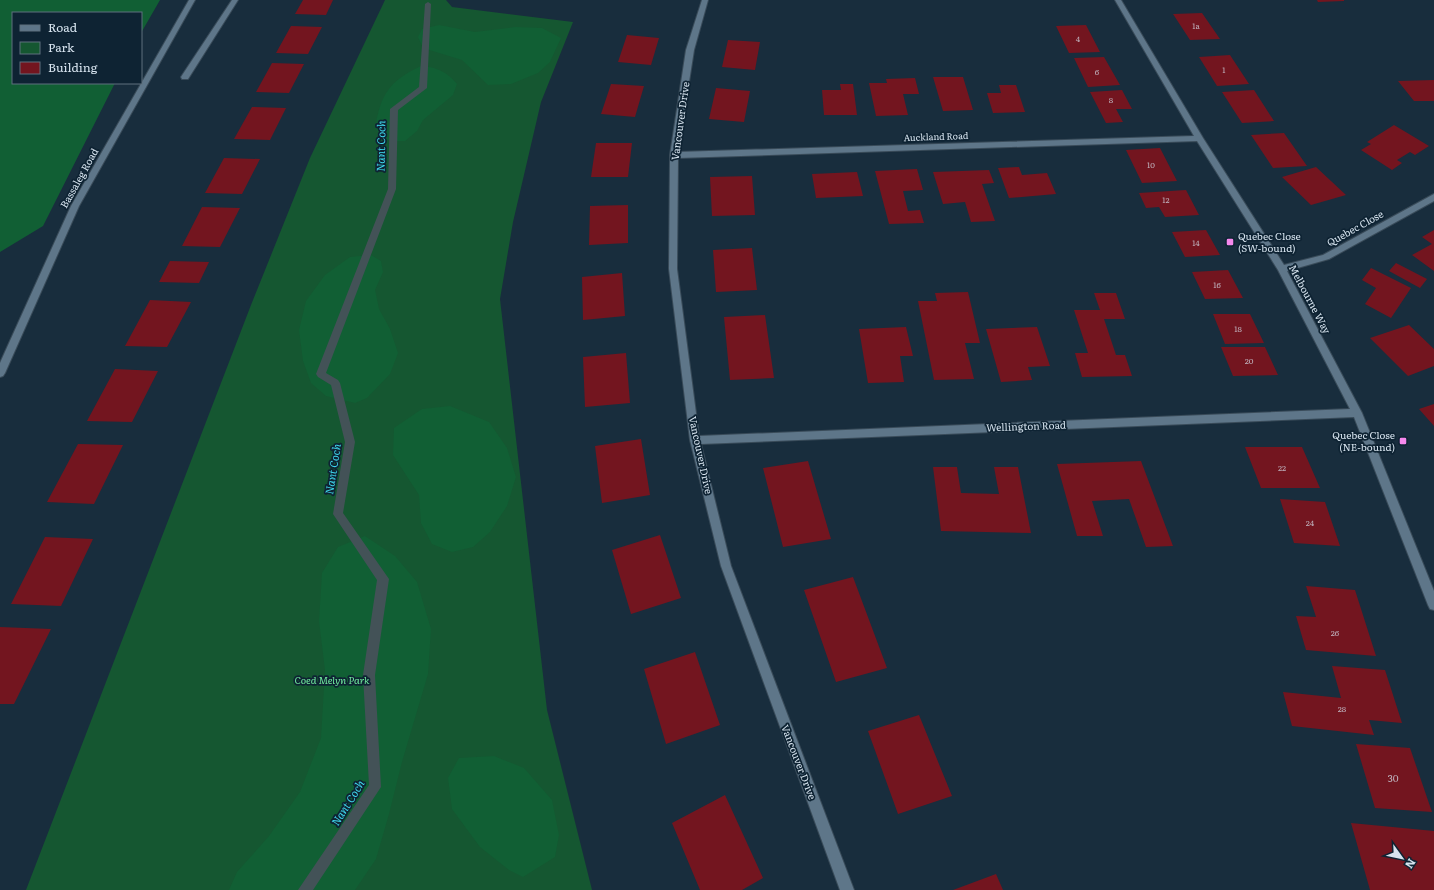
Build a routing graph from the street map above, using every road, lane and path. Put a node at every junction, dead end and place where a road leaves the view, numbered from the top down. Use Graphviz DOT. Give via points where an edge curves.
graph roads {
  1 [pos="192,0"];
  2 [pos="235,0"];
  3 [pos="705,0"];
  4 [pos="1118,0"];
  5 [pos="185,77"];
  6 [pos="1199,138"];
  7 [pos="674,155"];
  8 [pos="1434,197"];
  9 [pos="1282,268"];
  10 [pos="0,373"];
  11 [pos="1357,413"];
  12 [pos="695,440"];
  13 [pos="1434,606"];
  14 [pos="847,890"];
  1 -- 10 [label="street, Bassaleg Road" via="75,206"];
  2 -- 5 [label="street"];
  3 -- 7 [label="street, Vancouver Drive" via="690,50"];
  4 -- 6 [label="street, Melbourne Way"];
  6 -- 7 [label="street, Auckland Road"];
  6 -- 9 [label="street, Melbourne Way"];
  7 -- 12 [label="street, Vancouver Drive" via="673,269"];
  8 -- 9 [label="street, Quebec Close" via="1326,257"];
  9 -- 11 [label="street, Melbourne Way"];
  11 -- 12 [label="street, Wellington Road"];
  11 -- 13 [label="street, Melbourne Way"];
  12 -- 14 [label="street, Vancouver Drive" via="726,566"];
}
